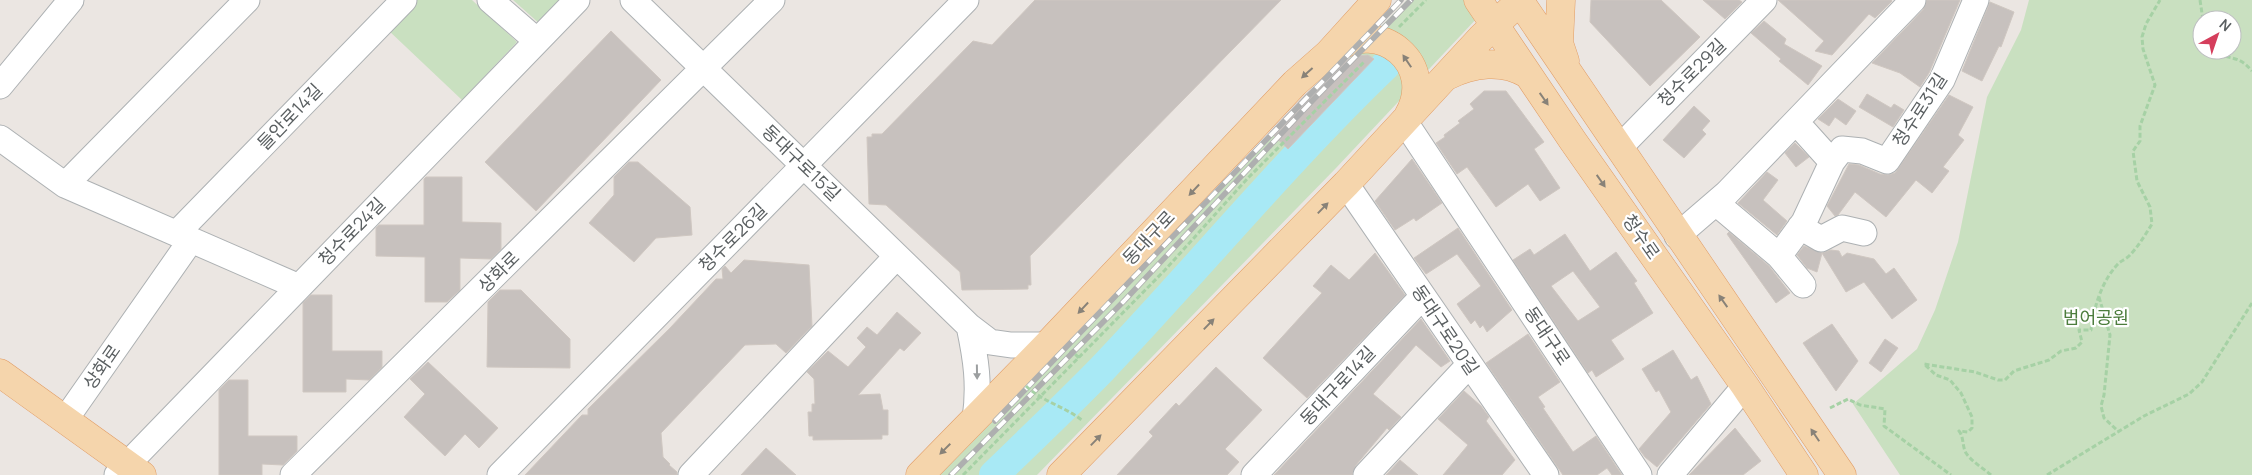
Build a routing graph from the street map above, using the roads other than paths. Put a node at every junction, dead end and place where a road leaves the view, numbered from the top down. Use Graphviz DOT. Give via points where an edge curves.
graph roads {
  1 [pos="71,0"];
  2 [pos="246,0"];
  3 [pos="404,0"];
  4 [pos="490,0"];
  5 [pos="577,0"];
  6 [pos="633,0"];
  7 [pos="772,0"];
  8 [pos="966,0"];
  9 [pos="1377,0"];
  10 [pos="1478,0"];
  11 [pos="1520,0"];
  12 [pos="1561,0"];
  13 [pos="1764,0"];
  14 [pos="1913,0"];
  15 [pos="1976,0"];
  16 [pos="1362,11"];
  17 [pos="1495,24"];
  18 [pos="537,41"];
  19 [pos="1329,53"];
  20 [pos="704,69"];
  21 [pos="1528,74"];
  22 [pos="1444,78"];
  23 [pos="1571,78"];
  24 [pos="0,86"];
  25 [pos="1405,122"];
  26 [pos="1796,122"];
  27 [pos="0,138"];
  28 [pos="1620,147"];
  29 [pos="1832,162"];
  30 [pos="804,166"];
  31 [pos="1346,184"];
  32 [pos="65,185"];
  33 [pos="1716,203"];
  34 [pos="1800,227"];
  35 [pos="1864,233"];
  36 [pos="1677,236"];
  37 [pos="184,237"];
  38 [pos="897,256"];
  39 [pos="1779,256"];
  40 [pos="1803,285"];
  41 [pos="299,287"];
  42 [pos="1422,297"];
  43 [pos="969,326"];
  44 [pos="1060,348"];
  45 [pos="1469,365"];
  46 [pos="0,373"];
  47 [pos="1745,386"];
  48 [pos="975,419"];
  49 [pos="65,420"];
  50 [pos="1534,470"];
  51 [pos="129,472"];
  52 [pos="293,475"];
  53 [pos="500,475"];
  54 [pos="691,475"];
  55 [pos="920,475"];
  56 [pos="1062,475"];
  57 [pos="1254,475"];
  58 [pos="1366,475"];
  59 [pos="1639,475"];
  60 [pos="1670,475"];
  61 [pos="1804,475"];
  62 [pos="1842,475"];
  1 -- 24 [label="street"];
  2 -- 32 [label="street"];
  3 -- 37 [label="street, 들안로14길"];
  4 -- 18 [label="street"];
  5 -- 18 [label="street, 청수로24길"];
  6 -- 20 [label="street, 동대구로15길"];
  7 -- 20 [label="street"];
  8 -- 30 [label="street, 청수로26길"];
  9 -- 16 [label="main road, 동대구로"];
  10 -- 17 [label="main road, 청수로"];
  11 -- 17 [label="main road"];
  11 -- 23 [label="main road, 청수로"];
  12 -- 23 [label="main road" via="1558,43"];
  13 -- 28 [label="street, 청수로29길"];
  14 -- 26 [label="street"];
  15 -- 29 [label="street, 청수로31길" via="1942,80 1887,161 1862,151 1842,149"];
  16 -- 19 [label="main road, 동대구로"];
  17 -- 21 [label="main road, 청수로"];
  17 -- 22 [label="main road"];
  18 -- 41 [label="street, 청수로24길"];
  25 -- 19 [label="main road, one-way" via="1414,107 1417,90 1414,73 1406,57 1385,42 1360,38 1343,43"];
  19 -- 44 [label="main road, 동대구로, one-way" via="1295,83"];
  20 -- 30 [label="street, 동대구로15길"];
  20 -- 52 [label="street, 상화로"];
  21 -- 22 [label="main road" via="1518,69 1484,65"];
  21 -- 47 [label="main road, 청수로, one-way"];
  22 -- 25 [label="main road"];
  23 -- 28 [label="main road, 청수로"];
  25 -- 31 [label="main road"];
  25 -- 59 [label="street, 동대구로"];
  26 -- 29 [label="street"];
  26 -- 33 [label="street"];
  27 -- 32 [label="street"];
  28 -- 36 [label="main road, 청수로"];
  29 -- 34 [label="street"];
  30 -- 38 [label="street, 동대구로15길"];
  30 -- 53 [label="street, 청수로26길"];
  31 -- 42 [label="street, 동대구로20길"];
  56 -- 31 [label="main road, one-way"];
  32 -- 37 [label="street"];
  33 -- 36 [label="street"];
  33 -- 39 [label="street"];
  34 -- 35 [label="street" via="1821,239 1842,228"];
  34 -- 39 [label="street"];
  62 -- 36 [label="main road, 청수로, one-way"];
  37 -- 41 [label="street"];
  37 -- 49 [label="street, 상화로"];
  38 -- 43 [label="street, 동대구로15길"];
  38 -- 54 [label="street"];
  39 -- 40 [label="street"];
  41 -- 51 [label="street, 청수로24길"];
  42 -- 45 [label="street, 동대구로20길"];
  42 -- 57 [label="street, 동대구로14길"];
  43 -- 44 [label="street, 동대구로15길" via="990,342"];
  43 -- 48 [label="street, one-way" via="977,363"];
  44 -- 48 [label="main road, 동대구로"];
  45 -- 50 [label="street, 동대구로20길"];
  45 -- 58 [label="street"];
  46 -- 49 [label="main road"];
  47 -- 60 [label="street"];
  47 -- 61 [label="main road, 청수로"];
  48 -- 55 [label="main road, 동대구로, one-way"];
  49 -- 51 [label="main road"];
}
